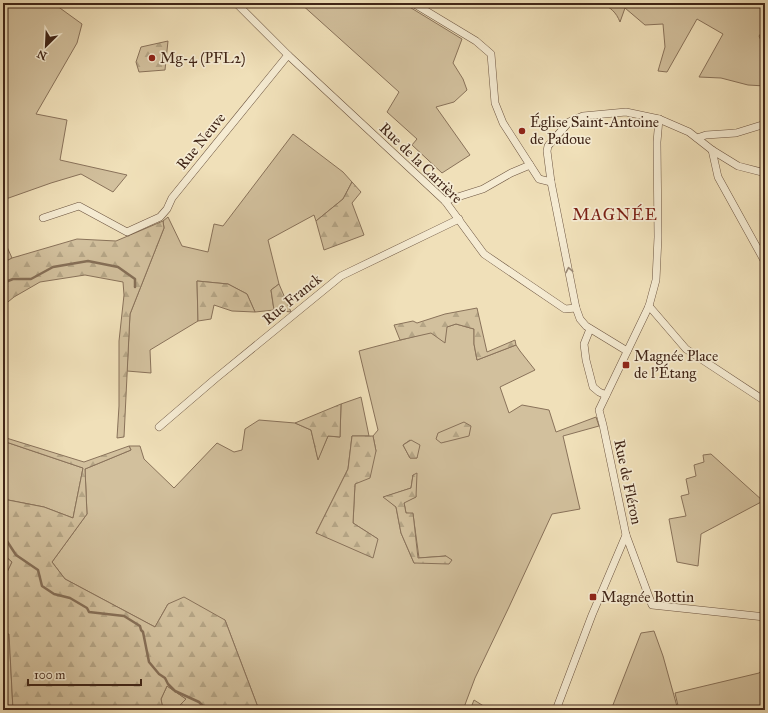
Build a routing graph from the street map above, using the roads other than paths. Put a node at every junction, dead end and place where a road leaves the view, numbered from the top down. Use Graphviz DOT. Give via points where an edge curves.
graph roads {
  1 [pos="236,3"];
  2 [pos="413,3"];
  3 [pos="288,55"];
  4 [pos="659,119"];
  5 [pos="765,124"];
  6 [pos="697,138"];
  7 [pos="712,150"];
  8 [pos="530,165"];
  9 [pos="765,173"];
  10 [pos="551,182"];
  11 [pos="445,201"];
  12 [pos="42,218"];
  13 [pos="459,219"];
  14 [pos="765,262"];
  15 [pos="649,306"];
  16 [pos="576,308"];
  17 [pos="590,329"];
  18 [pos="627,351"];
  19 [pos="606,395"];
  20 [pos="765,400"];
  21 [pos="159,427"];
  22 [pos="626,535"];
  23 [pos="765,617"];
  24 [pos="556,710"];
  1 -- 3 [label="street, Rue de la Carrière"];
  2 -- 8 [label="street" via="476,41 491,54 495,103 503,123"];
  3 -- 11 [label="street, Rue de la Carrière"];
  3 -- 12 [label="street, Rue Neuve" via="172,198 167,210 160,217 127,232 79,206"];
  4 -- 6 [label="street"];
  4 -- 10 [label="street" via="626,112 583,116 569,122 548,146"];
  4 -- 15 [label="street, Rue de Fléron" via="656,280"];
  5 -- 6 [label="street" via="736,133"];
  6 -- 7 [label="street"];
  7 -- 9 [label="street" via="738,166"];
  7 -- 14 [label="street" via="718,177"];
  8 -- 10 [label="street" via="538,179"];
  8 -- 11 [label="street" via="483,189"];
  16 -- 10 [label="street, one-way"];
  11 -- 13 [label="street, Rue de la Carrière"];
  13 -- 16 [label="street, Rue de la Carrière" via="484,254 565,309"];
  13 -- 21 [label="street, Rue Franck" via="341,276"];
  15 -- 18 [label="street, Rue de Fléron"];
  15 -- 20 [label="street" via="686,349"];
  16 -- 17 [label="street" via="582,323"];
  17 -- 18 [label="street"];
  17 -- 19 [label="street" via="584,344 586,360 594,387"];
  18 -- 19 [label="street, Rue de Fléron"];
  19 -- 22 [label="street, Rue de Fléron" via="600,410"];
  22 -- 23 [label="street" via="652,605"];
  22 -- 24 [label="street, Rue de Fléron"];
}
